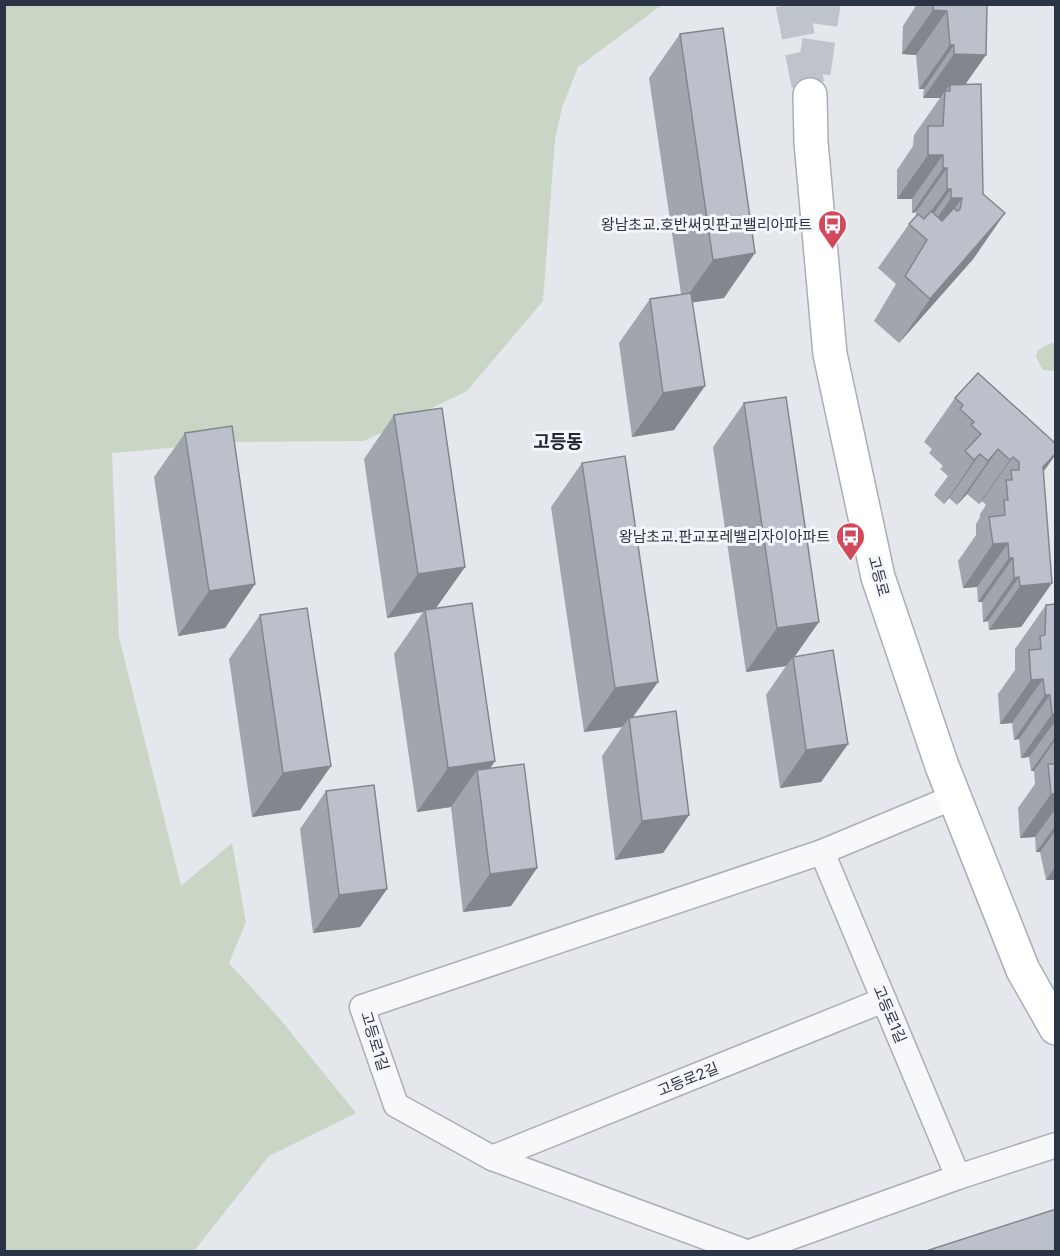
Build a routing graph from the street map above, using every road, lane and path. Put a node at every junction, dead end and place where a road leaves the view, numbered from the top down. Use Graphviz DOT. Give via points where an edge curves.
graph roads {
  1 [pos="810,95"];
  2 [pos="954,797"];
  3 [pos="822,852"];
  4 [pos="884,1000"];
  5 [pos="1056,1028"];
  6 [pos="1056,1144"];
  7 [pos="492,1158"];
  8 [pos="958,1177"];
  9 [pos="748,1251"];
  1 -- 2 [label="street, 고등로" via="830,354 878,577"];
  2 -- 3 [label="street, 고등로1길"];
  2 -- 5 [label="street, 고등로" via="1023,970"];
  3 -- 4 [label="street, 고등로1길"];
  3 -- 7 [label="street, 고등로1길" via="362,1007 396,1106"];
  4 -- 7 [label="street, 고등로2길"];
  4 -- 8 [label="street, 고등로1길"];
  6 -- 8 [label="street, 고등로1길"];
  7 -- 9 [label="street, 고등로1길"];
  8 -- 9 [label="street, 고등로1길"];
}
